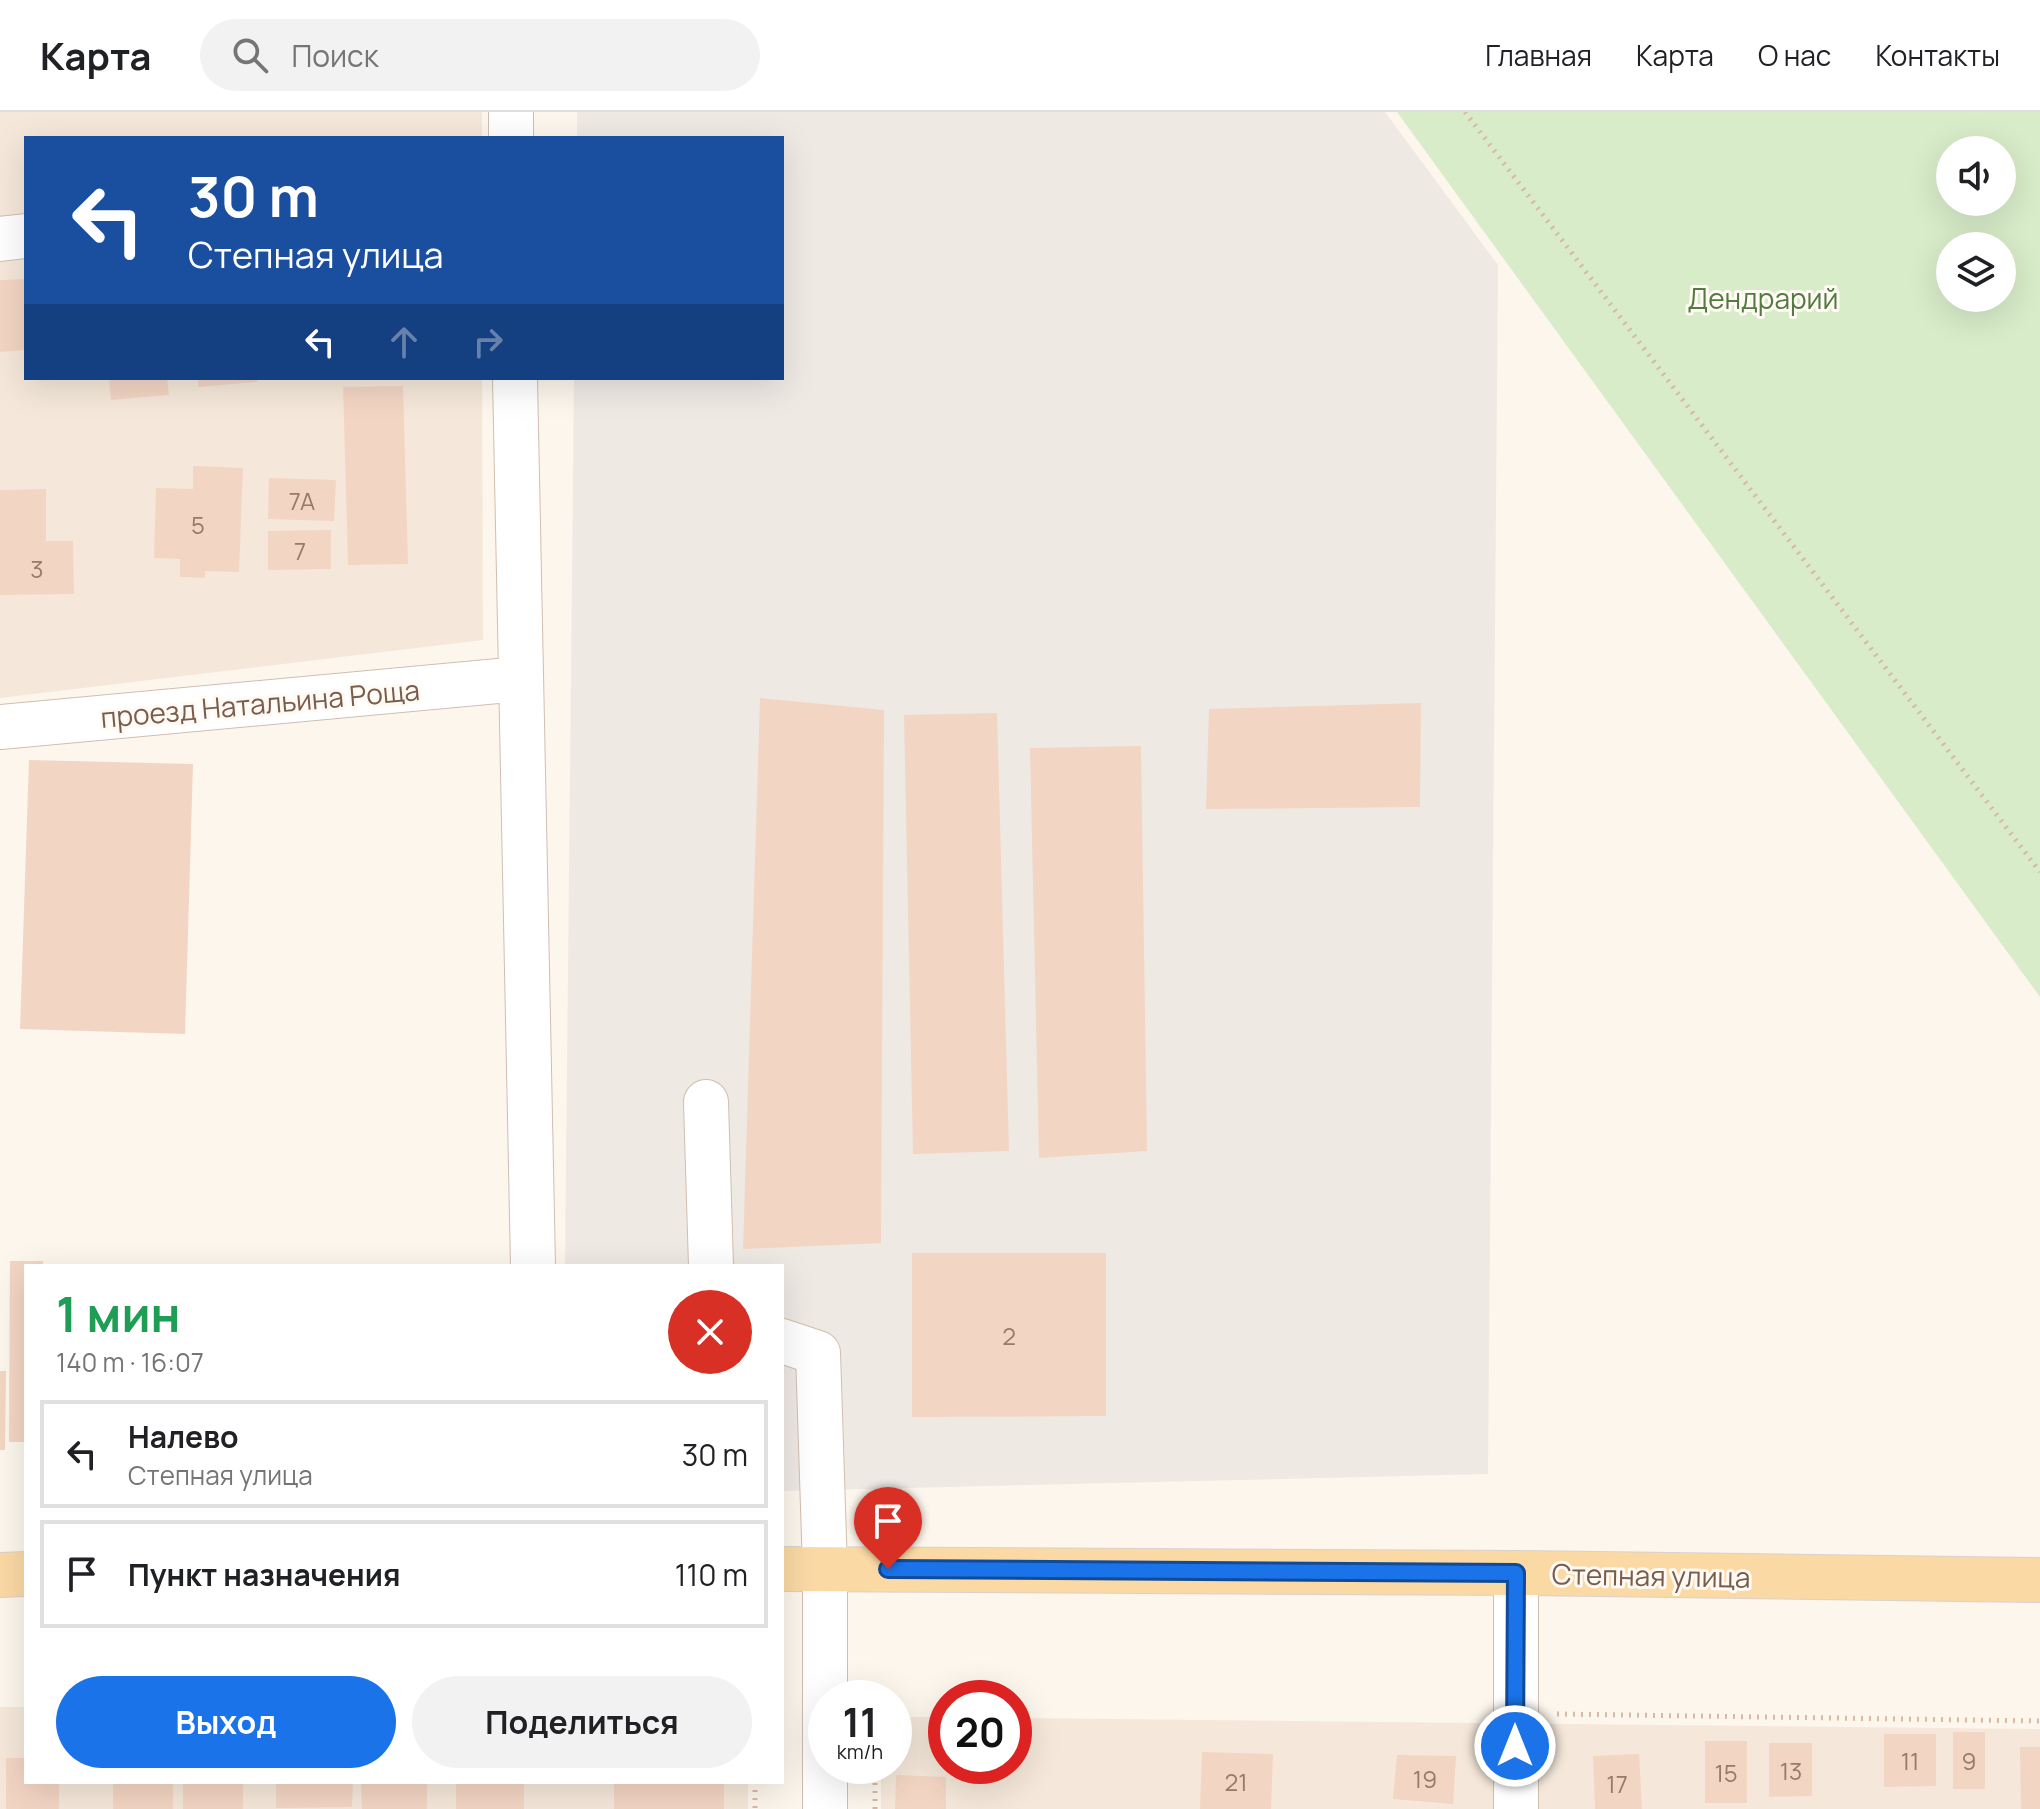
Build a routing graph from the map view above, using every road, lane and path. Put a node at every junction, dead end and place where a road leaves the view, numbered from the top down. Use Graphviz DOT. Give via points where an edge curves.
graph roads {
  1 [pos="511,112"];
  2 [pos="1465,112"];
  3 [pos="511,136"];
  4 [pos="24,236"];
  5 [pos="0,239"];
  6 [pos="515,380"];
  7 [pos="520,679"];
  8 [pos="0,727"];
  9 [pos="2040,872"];
  10 [pos="706,1102"];
  11 [pos="533,1264"];
  12 [pos="711,1264"];
  13 [pos="784,1342"];
  14 [pos="784,1569"];
  15 [pos="825,1569"];
  16 [pos="1516,1573"];
  17 [pos="24,1574"];
  18 [pos="0,1575"];
  19 [pos="2040,1580"];
  20 [pos="1515,1714"];
  21 [pos="2040,1721"];
  22 [pos="755,1784"];
  23 [pos="875,1784"];
  24 [pos="755,1809"];
  25 [pos="825,1809"];
  26 [pos="875,1809"];
  27 [pos="1516,1809"];
  1 -- 3 [label="street"];
  2 -- 9 [label="path"];
  4 -- 5 [label="street"];
  6 -- 7 [label="street"];
  7 -- 8 [label="street, проезд Натальина Роща"];
  7 -- 11 [label="street"];
  10 -- 12 [label="street"];
  13 -- 15 [label="street" via="818,1353"];
  14 -- 15 [label="main road, Степная улица"];
  15 -- 16 [label="main road, Степная улица"];
  15 -- 25 [label="street"];
  16 -- 19 [label="main road, Степная улица"];
  16 -- 20 [label="street"];
  17 -- 18 [label="main road"];
  20 -- 21 [label="path"];
  20 -- 27 [label="street"];
  22 -- 24 [label="path"];
  23 -- 26 [label="path"];
}
